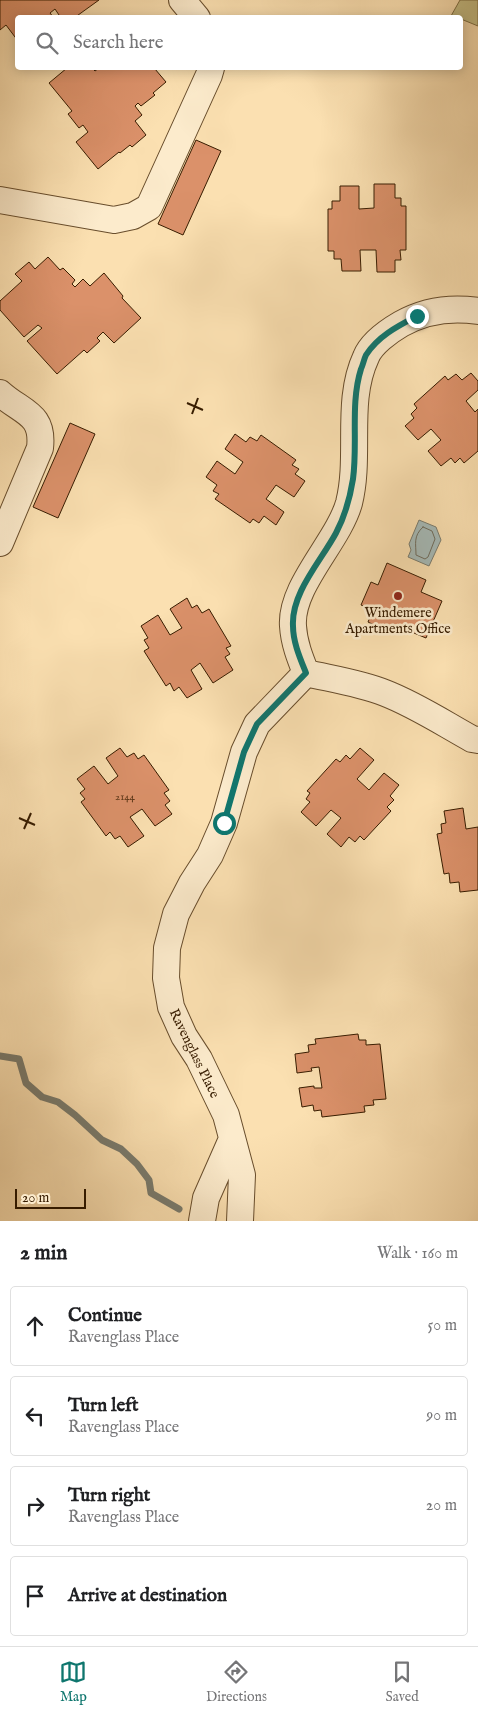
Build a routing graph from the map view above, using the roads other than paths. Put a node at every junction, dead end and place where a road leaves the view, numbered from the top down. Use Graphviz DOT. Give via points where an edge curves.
graph roads {
  1 [pos="182,0"];
  2 [pos="194,15"];
  3 [pos="210,70"];
  4 [pos="0,200"];
  5 [pos="478,311"];
  6 [pos="0,393"];
  7 [pos="11,493"];
  8 [pos="0,543"];
  9 [pos="306,673"];
  10 [pos="478,740"];
  11 [pos="232,1139"];
  12 [pos="202,1221"];
  13 [pos="240,1221"];
  1 -- 2 [label="street"];
  3 -- 4 [label="street" via="149,207 134,216 114,220"];
  5 -- 9 [label="street" via="443,310 417,316 388,331 366,355 356,385 353,479 348,504 336,534 298,597 292,624 296,648"];
  6 -- 7 [label="street" via="36,420 42,434 40,448"];
  7 -- 8 [label="street"];
  9 -- 10 [label="street" via="385,693"];
  9 -- 11 [label="street, Ravenglass Place" via="257,724 244,752 224,823 210,855 176,914 167,948 166,978 172,1007 184,1036 214,1088"];
  11 -- 12 [label="street" via="206,1198"];
  11 -- 13 [label="street, Ravenglass Place" via="242,1175"];
}
